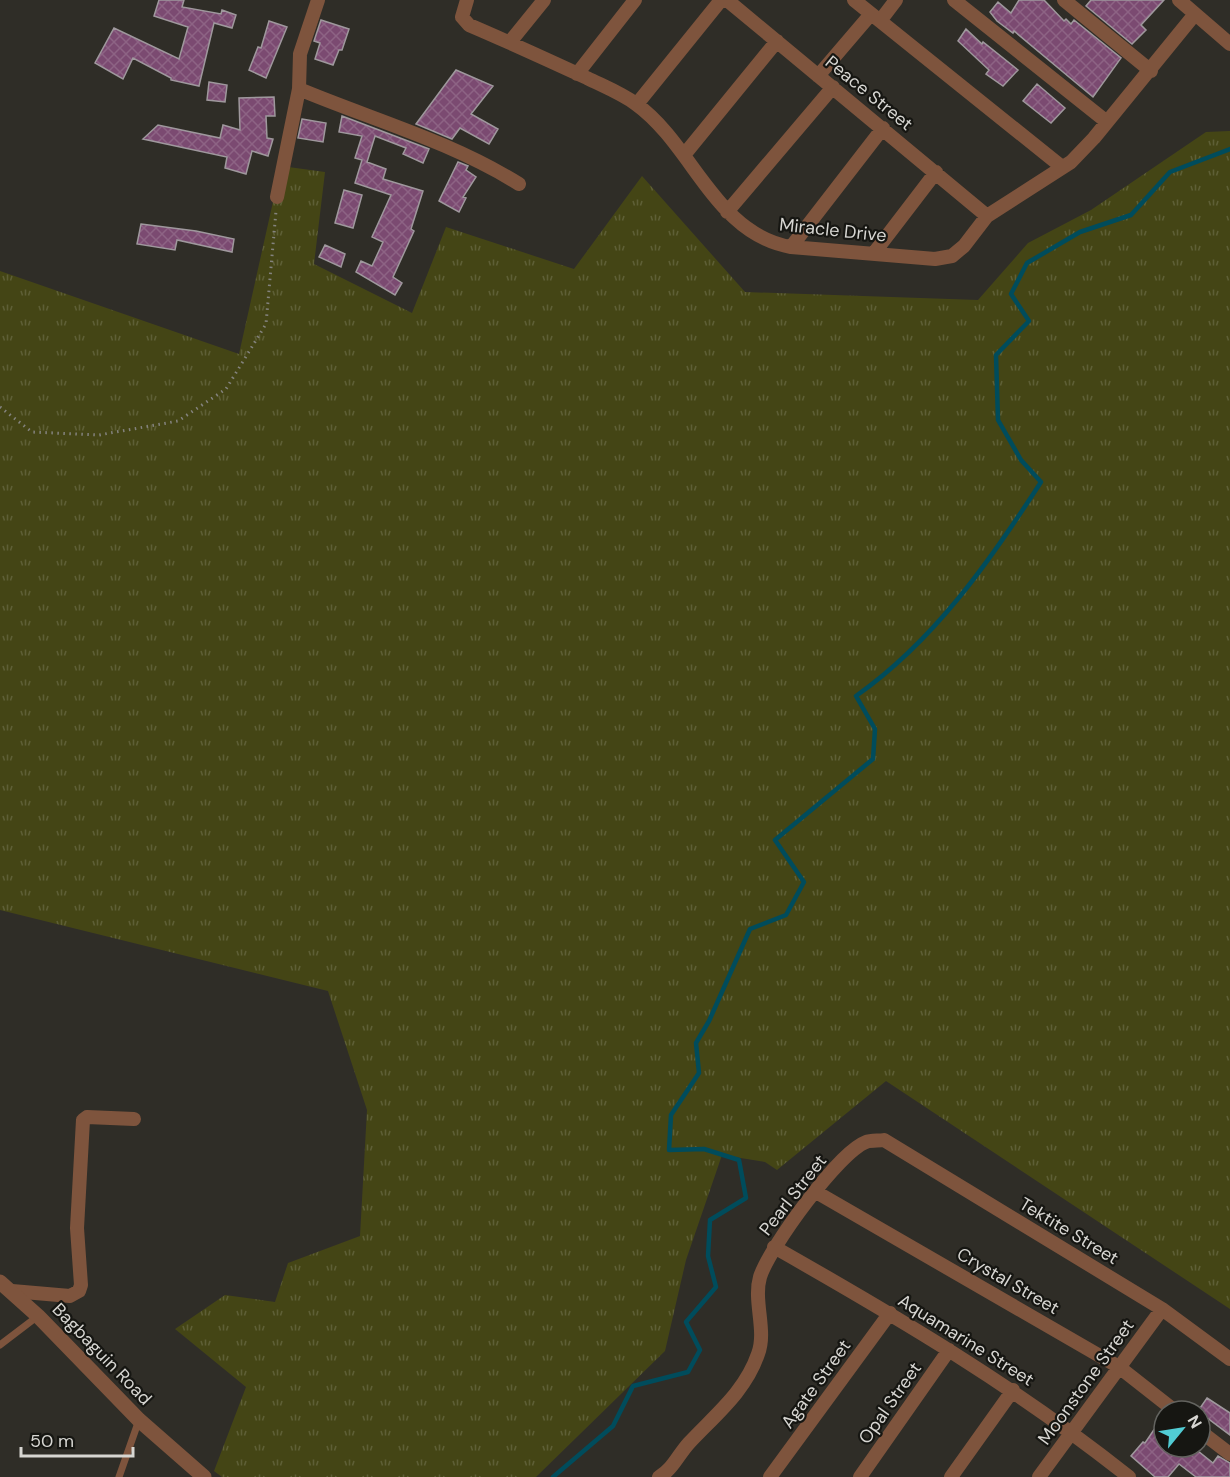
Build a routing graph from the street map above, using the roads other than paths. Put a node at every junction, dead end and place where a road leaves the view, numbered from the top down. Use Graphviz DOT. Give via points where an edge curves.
graph roads {
  1 [pos="318,0"];
  2 [pos="467,0"];
  3 [pos="544,0"];
  4 [pos="635,0"];
  5 [pos="721,0"];
  6 [pos="727,0"];
  7 [pos="854,0"];
  8 [pos="896,0"];
  9 [pos="954,0"];
  10 [pos="1064,0"];
  11 [pos="1179,0"];
  12 [pos="1195,14"];
  13 [pos="876,18"];
  14 [pos="777,41"];
  15 [pos="510,42"];
  16 [pos="1230,44"];
  17 [pos="1151,71"];
  18 [pos="577,74"];
  19 [pos="818,76"];
  20 [pos="833,87"];
  21 [pos="299,89"];
  22 [pos="637,104"];
  23 [pos="1107,122"];
  24 [pos="883,128"];
  25 [pos="684,155"];
  26 [pos="1062,167"];
  27 [pos="936,172"];
  28 [pos="519,184"];
  29 [pos="277,197"];
  30 [pos="728,212"];
  31 [pos="987,216"];
  32 [pos="790,247"];
  33 [pos="874,253"];
  34 [pos="134,1119"];
  35 [pos="884,1140"];
  36 [pos="816,1192"];
  37 [pos="774,1247"];
  38 [pos="6,1287"];
  39 [pos="1162,1309"];
  40 [pos="890,1313"];
  41 [pos="38,1316"];
  42 [pos="0,1345"];
  43 [pos="950,1350"];
  44 [pos="1230,1359"];
  45 [pos="1119,1366"];
  46 [pos="1014,1390"];
  47 [pos="1160,1399"];
  48 [pos="139,1420"];
  49 [pos="1072,1432"];
  50 [pos="1212,1440"];
  51 [pos="1230,1454"];
  52 [pos="669,1475"];
  53 [pos="119,1477"];
  54 [pos="204,1477"];
  55 [pos="770,1477"];
  56 [pos="860,1477"];
  57 [pos="951,1477"];
  58 [pos="1039,1477"];
  59 [pos="1129,1477"];
  1 -- 21 [label="street" via="300,54"];
  2 -- 15 [label="street, Miracle Drive" via="462,17 469,26"];
  3 -- 15 [label="street"];
  4 -- 18 [label="street"];
  5 -- 22 [label="street"];
  6 -- 14 [label="street, Peace Street"];
  7 -- 13 [label="street"];
  8 -- 13 [label="street"];
  9 -- 23 [label="street"];
  10 -- 17 [label="street"];
  11 -- 12 [label="street"];
  12 -- 16 [label="street"];
  12 -- 17 [label="street, Miracle Drive"];
  13 -- 19 [label="street"];
  13 -- 26 [label="street"];
  14 -- 19 [label="street, Peace Street"];
  14 -- 25 [label="street"];
  15 -- 18 [label="street, Miracle Drive"];
  17 -- 23 [label="street, Miracle Drive"];
  18 -- 22 [label="street, Miracle Drive"];
  19 -- 20 [label="street, Peace Street"];
  20 -- 24 [label="street, Peace Street"];
  20 -- 30 [label="street"];
  21 -- 28 [label="street" via="454,148"];
  21 -- 29 [label="street"];
  22 -- 25 [label="street, Miracle Drive"];
  23 -- 26 [label="street, Miracle Drive"];
  24 -- 27 [label="street, Peace Street"];
  24 -- 32 [label="street"];
  25 -- 30 [label="street, Miracle Drive"];
  26 -- 31 [label="street, Miracle Drive"];
  27 -- 31 [label="street, Peace Street"];
  27 -- 33 [label="street"];
  30 -- 32 [label="street, Miracle Drive" via="772,244"];
  31 -- 33 [label="street, Miracle Drive" via="951,256 935,259"];
  32 -- 33 [label="street, Miracle Drive"];
  34 -- 38 [label="street" via="83,1120 77,1228 79,1291 70,1296"];
  35 -- 36 [label="street, Pearl Street" via="866,1142 839,1164"];
  35 -- 39 [label="street, Tektite Street"];
  36 -- 37 [label="street, Pearl Street"];
  36 -- 45 [label="street, Crystal Street"];
  37 -- 40 [label="street, Aquamarine Street"];
  37 -- 52 [label="street, Pearl Street" via="760,1278 760,1351 748,1378 716,1418 688,1444"];
  38 -- 41 [label="street, Bagbaguin Road"];
  39 -- 44 [label="street, Tektite Street"];
  39 -- 45 [label="street, Moonstone Street"];
  40 -- 43 [label="street, Aquamarine Street"];
  40 -- 55 [label="street, Agate Street"];
  41 -- 42 [label="lane"];
  41 -- 48 [label="street, Bagbaguin Road"];
  43 -- 46 [label="street, Aquamarine Street"];
  43 -- 56 [label="street, Opal Street"];
  45 -- 47 [label="street, Crystal Street"];
  45 -- 49 [label="street, Moonstone Street"];
  46 -- 49 [label="street, Aquamarine Street"];
  46 -- 57 [label="street"];
  48 -- 53 [label="lane"];
  48 -- 54 [label="street, Bagbaguin Road"];
  49 -- 58 [label="street, Moonstone Street"];
  49 -- 59 [label="street, Aquamarine Street"];
  50 -- 51 [label="street"];
}
